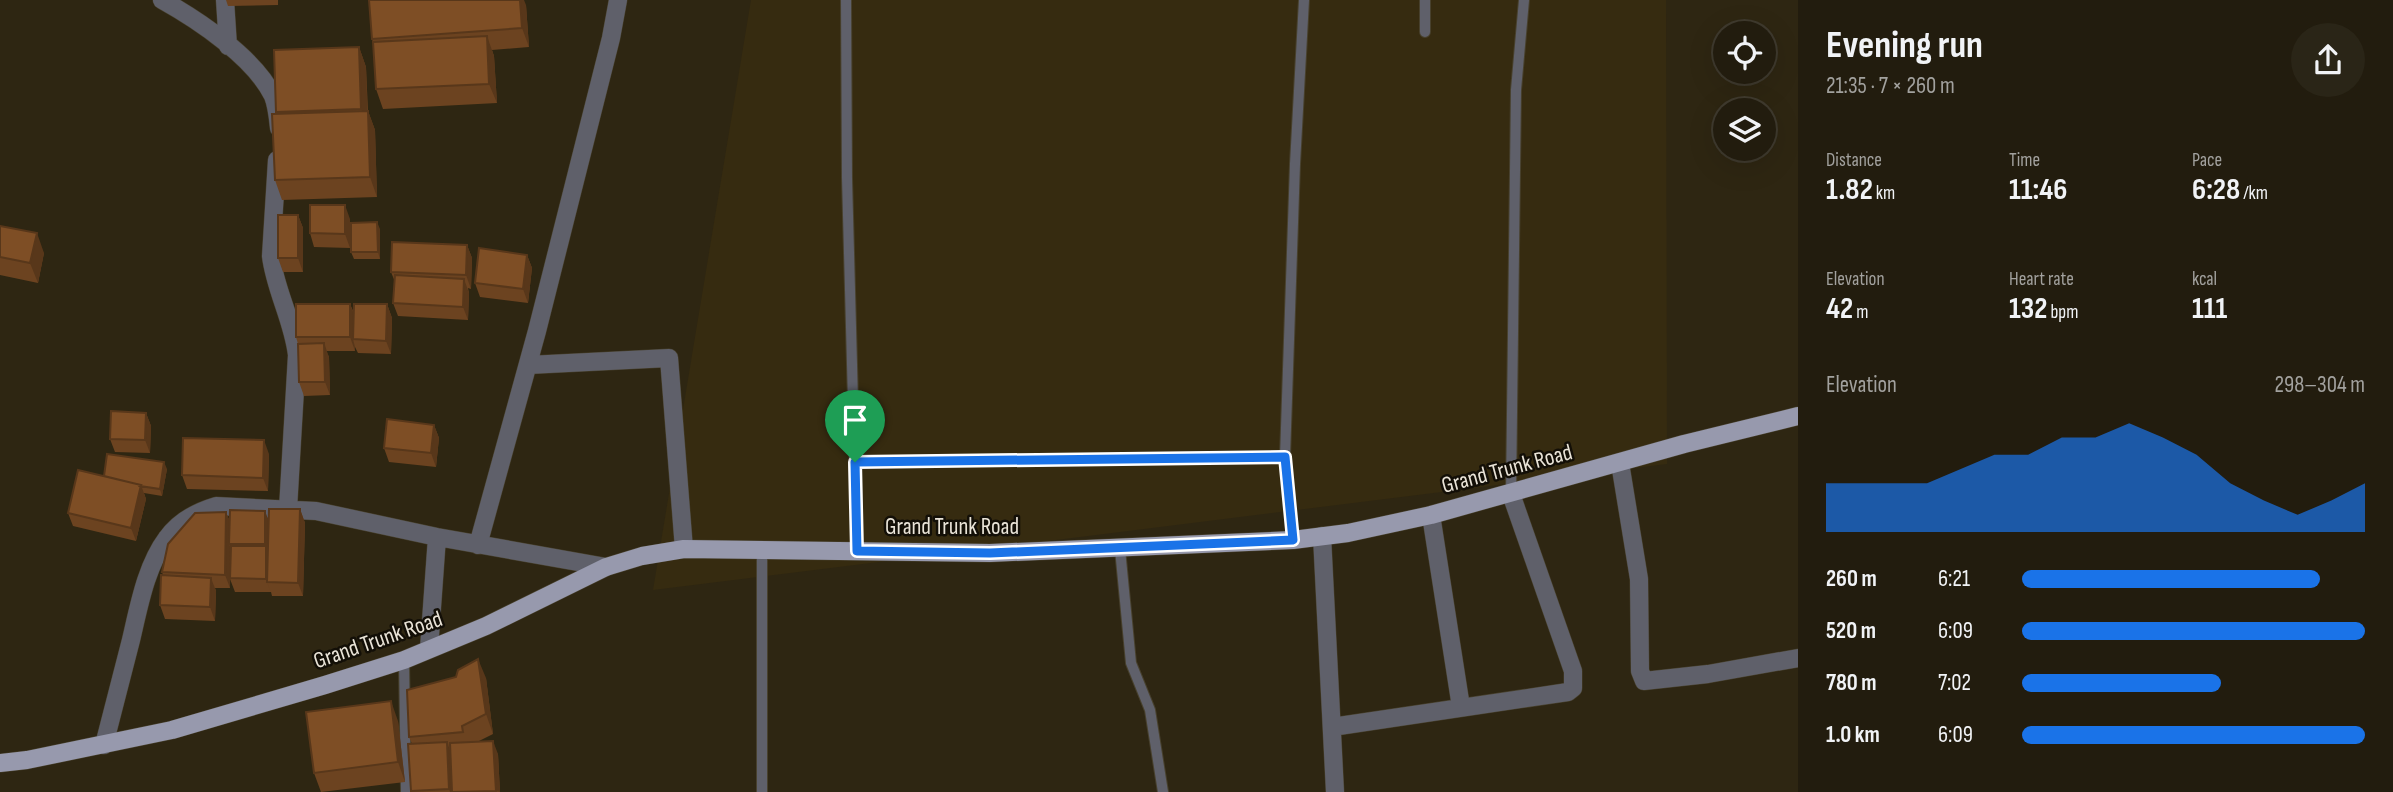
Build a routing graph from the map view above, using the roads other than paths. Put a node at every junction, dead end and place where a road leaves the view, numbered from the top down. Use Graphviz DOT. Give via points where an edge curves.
graph roads {
  1 [pos="162,0"];
  2 [pos="225,0"];
  3 [pos="618,0"];
  4 [pos="846,0"];
  5 [pos="1304,0"];
  6 [pos="1425,0"];
  7 [pos="1524,0"];
  8 [pos="1425,32"];
  9 [pos="228,46"];
  10 [pos="528,365"];
  11 [pos="1798,416"];
  12 [pos="1285,457"];
  13 [pos="855,462"];
  14 [pos="1620,463"];
  15 [pos="1511,494"];
  16 [pos="288,509"];
  17 [pos="1431,516"];
  18 [pos="1322,536"];
  19 [pos="437,537"];
  20 [pos="1293,540"];
  21 [pos="478,545"];
  22 [pos="1120,549"];
  23 [pos="684,550"];
  24 [pos="762,550"];
  25 [pos="857,551"];
  26 [pos="607,567"];
  27 [pos="429,649"];
  28 [pos="1798,658"];
  29 [pos="404,660"];
  30 [pos="1461,707"];
  31 [pos="1332,727"];
  32 [pos="104,745"];
  33 [pos="0,762"];
  34 [pos="406,792"];
  35 [pos="762,792"];
  36 [pos="1163,792"];
  37 [pos="1335,792"];
  1 -- 9 [label="street" via="197,19"];
  2 -- 9 [label="street"];
  3 -- 10 [label="street"];
  4 -- 13 [label="lane"];
  5 -- 12 [label="lane"];
  6 -- 8 [label="lane"];
  7 -- 15 [label="lane" via="1516,90"];
  9 -- 16 [label="street" via="259,72 275,99 278,117 271,256 297,355"];
  10 -- 21 [label="street"];
  10 -- 23 [label="street" via="669,358"];
  11 -- 14 [label="main road, Grand Trunk Road"];
  12 -- 13 [label="lane"];
  12 -- 20 [label="lane"];
  13 -- 25 [label="lane"];
  14 -- 15 [label="main road, Grand Trunk Road"];
  14 -- 28 [label="street" via="1639,579 1640,671 1644,681"];
  15 -- 17 [label="main road, Grand Trunk Road"];
  15 -- 30 [label="street" via="1573,671 1573,688"];
  16 -- 19 [label="street" via="341,515"];
  16 -- 32 [label="street" via="216,506 186,519 168,537 154,558 142,597"];
  17 -- 18 [label="main road, Grand Trunk Road"];
  17 -- 30 [label="street"];
  18 -- 20 [label="main road, Grand Trunk Road"];
  18 -- 31 [label="street"];
  19 -- 21 [label="street"];
  19 -- 27 [label="street"];
  20 -- 22 [label="main road, Grand Trunk Road"];
  21 -- 26 [label="street"];
  22 -- 25 [label="main road, Grand Trunk Road"];
  22 -- 36 [label="lane" via="1131,663 1150,710"];
  23 -- 24 [label="main road, Grand Trunk Road"];
  23 -- 26 [label="main road, Grand Trunk Road"];
  24 -- 25 [label="main road, Grand Trunk Road"];
  24 -- 35 [label="lane"];
  26 -- 27 [label="main road, Grand Trunk Road"];
  27 -- 29 [label="main road, Grand Trunk Road"];
  29 -- 32 [label="main road, Grand Trunk Road" via="172,730"];
  29 -- 34 [label="lane"];
  30 -- 31 [label="street"];
  31 -- 37 [label="street"];
  32 -- 33 [label="main road, Grand Trunk Road"];
}
